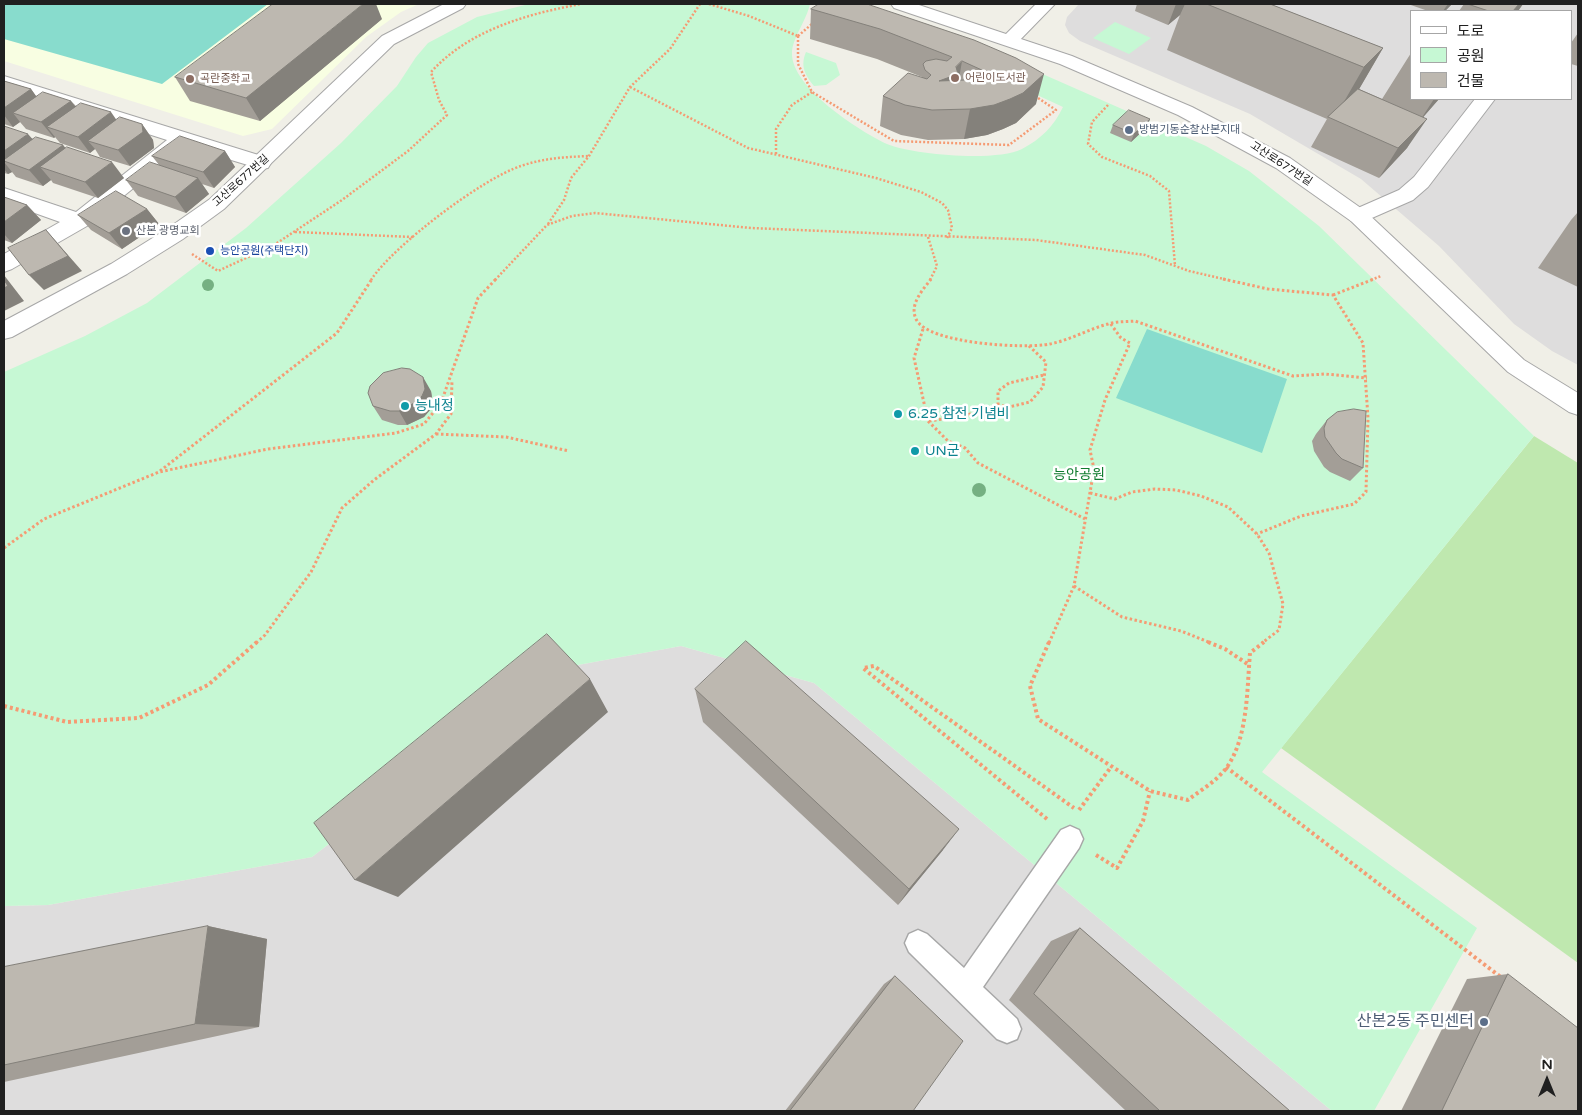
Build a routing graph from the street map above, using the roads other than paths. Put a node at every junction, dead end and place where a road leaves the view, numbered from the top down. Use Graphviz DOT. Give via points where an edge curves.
graph roads {
  1 [pos="456,4"];
  2 [pos="900,4"];
  3 [pos="1046,4"];
  4 [pos="1010,40"];
  5 [pos="4,82"];
  6 [pos="1484,100"];
  7 [pos="182,138"];
  8 [pos="261,163"];
  9 [pos="4,195"];
  10 [pos="1358,216"];
  11 [pos="79,221"];
  12 [pos="4,264"];
  13 [pos="4,331"];
  14 [pos="1578,405"];
  15 [pos="1070,839"];
  16 [pos="918,943"];
  17 [pos="965,990"];
  18 [pos="1007,1029"];
  1 -- 8 [label="street, 고산로677번길" via="388,40"];
  2 -- 4 [label="street, 고산로677번길"];
  3 -- 4 [label="street"];
  4 -- 10 [label="street, 고산로677번길" via="1127,85 1248,143 1283,163"];
  5 -- 7 [label="street"];
  6 -- 10 [label="street" via="1421,182 1406,195"];
  7 -- 8 [label="street"];
  7 -- 11 [label="street"];
  8 -- 13 [label="street, 고산로677번길" via="217,204 175,234 119,269"];
  9 -- 11 [label="street"];
  10 -- 14 [label="street, 고산로677번길" via="1516,366"];
  11 -- 12 [label="street"];
  15 -- 17 [label="street"];
  16 -- 17 [label="street"];
  17 -- 18 [label="street"];
}
